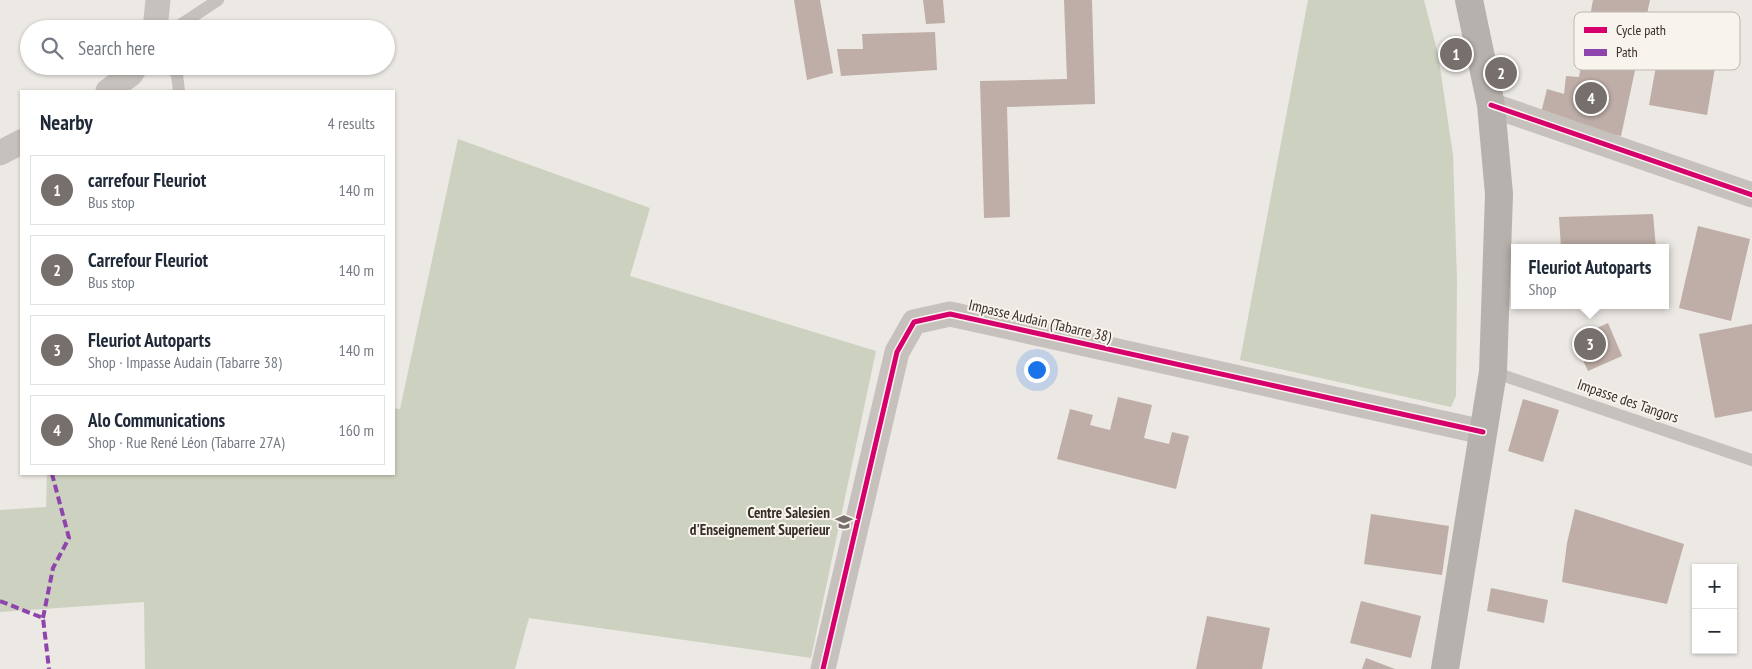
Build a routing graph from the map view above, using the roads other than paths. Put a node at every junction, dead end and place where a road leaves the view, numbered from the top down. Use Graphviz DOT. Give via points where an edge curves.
graph roads {
  1 [pos="158,0"];
  2 [pos="218,0"];
  3 [pos="1469,0"];
  4 [pos="156,20"];
  5 [pos="188,20"];
  6 [pos="130,75"];
  7 [pos="177,75"];
  8 [pos="109,90"];
  9 [pos="179,90"];
  10 [pos="1491,105"];
  11 [pos="1752,195"];
  12 [pos="1493,372"];
  13 [pos="1483,432"];
  14 [pos="1752,460"];
  15 [pos="824,669"];
  16 [pos="1445,669"];
  1 -- 4 [label="street"];
  2 -- 5 [label="lane"];
  3 -- 10 [label="main road"];
  6 -- 8 [label="street"];
  7 -- 9 [label="lane"];
  10 -- 11 [label="street"];
  10 -- 12 [label="main road" via="1499,194"];
  12 -- 13 [label="main road"];
  12 -- 14 [label="lane, Impasse des Tangors"];
  13 -- 15 [label="street, Impasse Audain (Tabarre 38)" via="950,314 914,322 897,352"];
  13 -- 16 [label="main road"];
}
